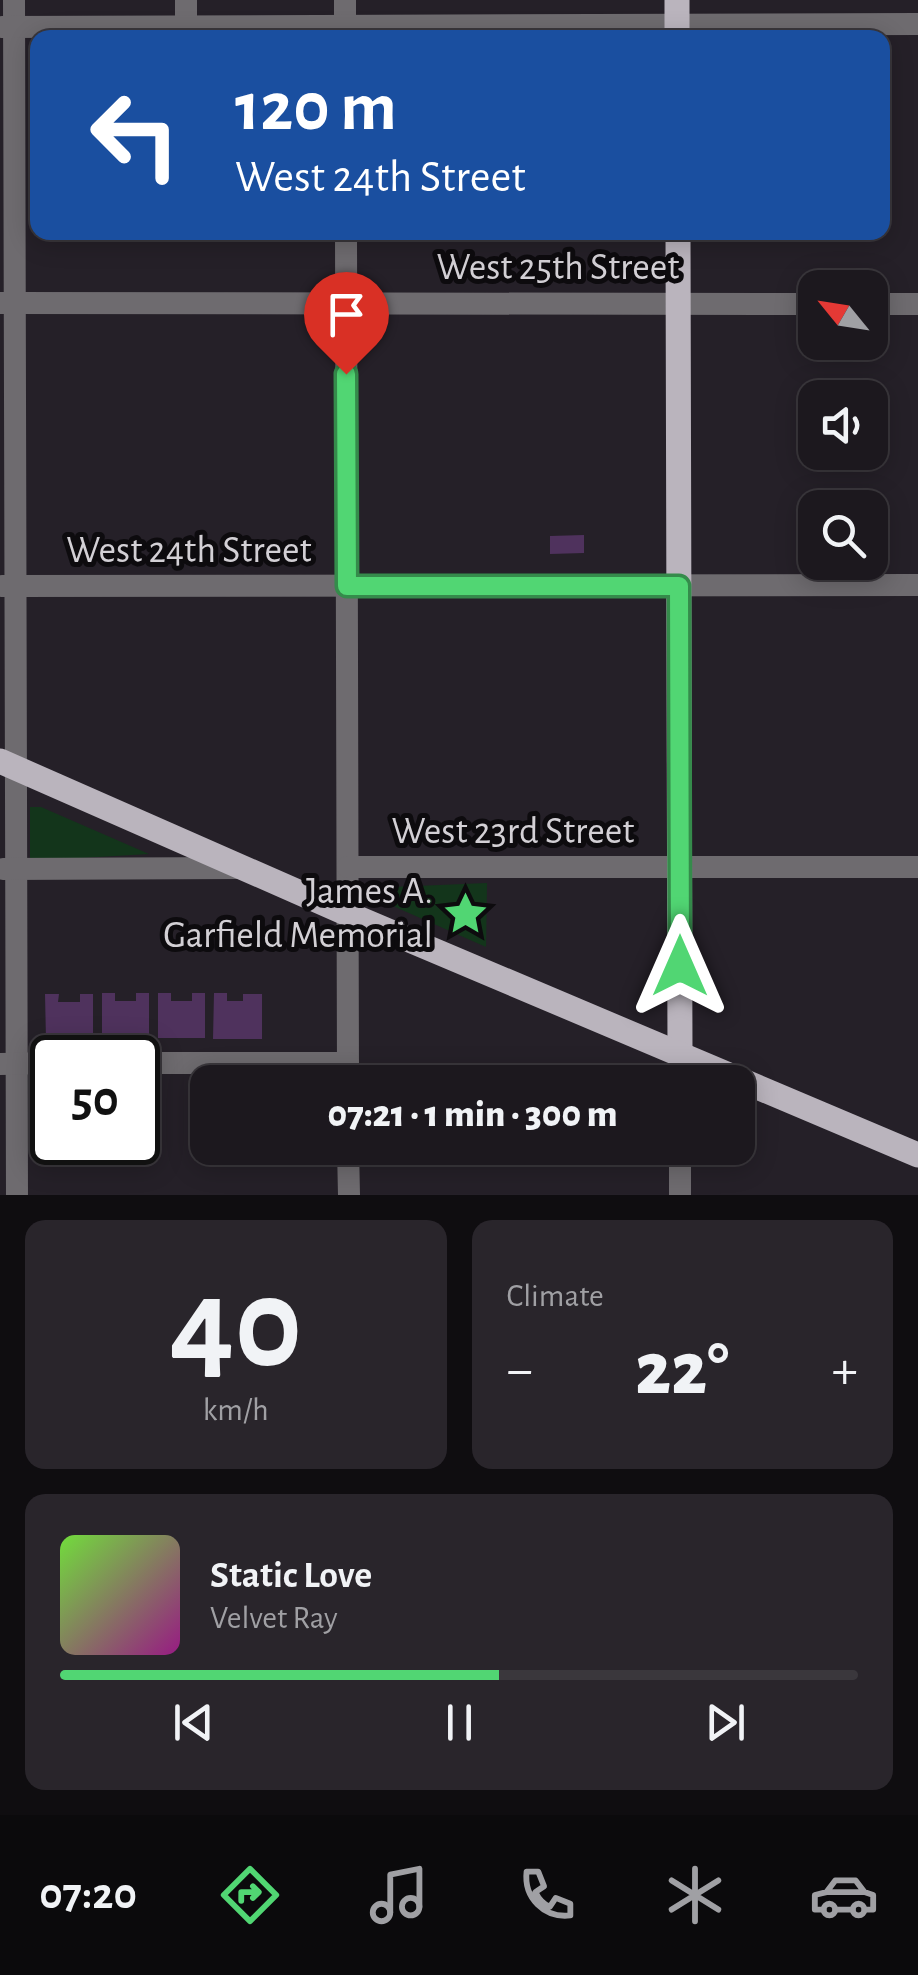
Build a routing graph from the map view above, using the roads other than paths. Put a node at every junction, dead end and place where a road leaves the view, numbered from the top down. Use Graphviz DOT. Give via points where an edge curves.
graph roads {
  1 [pos="14,0"];
  2 [pos="186,0"];
  3 [pos="345,0"];
  4 [pos="677,21"];
  5 [pos="918,24"];
  6 [pos="186,26"];
  7 [pos="7,27"];
  8 [pos="292,30"];
  9 [pos="345,30"];
  10 [pos="405,30"];
  11 [pos="346,240"];
  12 [pos="678,240"];
  13 [pos="7,303"];
  14 [pos="346,303"];
  15 [pos="678,304"];
  16 [pos="798,304"];
  17 [pos="888,304"];
  18 [pos="918,304"];
  19 [pos="918,585"];
  20 [pos="7,586"];
  21 [pos="347,586"];
  22 [pos="679,586"];
  23 [pos="7,765"];
  24 [pos="918,866"];
  25 [pos="348,867"];
  26 [pos="680,867"];
  27 [pos="247,868"];
  28 [pos="8,869"];
  29 [pos="348,914"];
  30 [pos="680,1056"];
  31 [pos="8,1064"];
  32 [pos="160,1065"];
  33 [pos="348,1065"];
  34 [pos="680,1065"];
  35 [pos="190,1066"];
  36 [pos="918,1155"];
  37 [pos="348,1165"];
  38 [pos="680,1165"];
  39 [pos="17,1195"];
  40 [pos="348,1195"];
  41 [pos="680,1195"];
  1 -- 7 [label="street"];
  2 -- 6 [label="street"];
  3 -- 9 [label="street"];
  4 -- 5 [label="street"];
  4 -- 10 [label="street"];
  6 -- 7 [label="street"];
  6 -- 8 [label="street"];
  7 -- 13 [label="street"];
  11 -- 14 [label="street"];
  12 -- 15 [label="main road"];
  13 -- 14 [label="street, West 25th Street"];
  13 -- 20 [label="street"];
  14 -- 15 [label="street, West 25th Street"];
  14 -- 21 [label="street"];
  15 -- 16 [label="street, West 25th Street"];
  15 -- 22 [label="main road"];
  17 -- 18 [label="street"];
  19 -- 22 [label="street, West 24th Street"];
  20 -- 21 [label="street, West 24th Street"];
  20 -- 23 [label="street"];
  21 -- 22 [label="street, West 24th Street"];
  21 -- 25 [label="street"];
  22 -- 26 [label="main road"];
  23 -- 27 [label="main road"];
  23 -- 28 [label="street"];
  24 -- 26 [label="street, West 23rd Street"];
  25 -- 26 [label="street, West 23rd Street"];
  25 -- 29 [label="street"];
  26 -- 30 [label="main road"];
  27 -- 28 [label="street"];
  27 -- 29 [label="main road"];
  28 -- 31 [label="street"];
  29 -- 30 [label="main road"];
  29 -- 33 [label="street"];
  30 -- 34 [label="street"];
  30 -- 36 [label="main road"];
  31 -- 39 [label="street"];
  32 -- 35 [label="street"];
  37 -- 40 [label="street"];
  38 -- 41 [label="street"];
}
